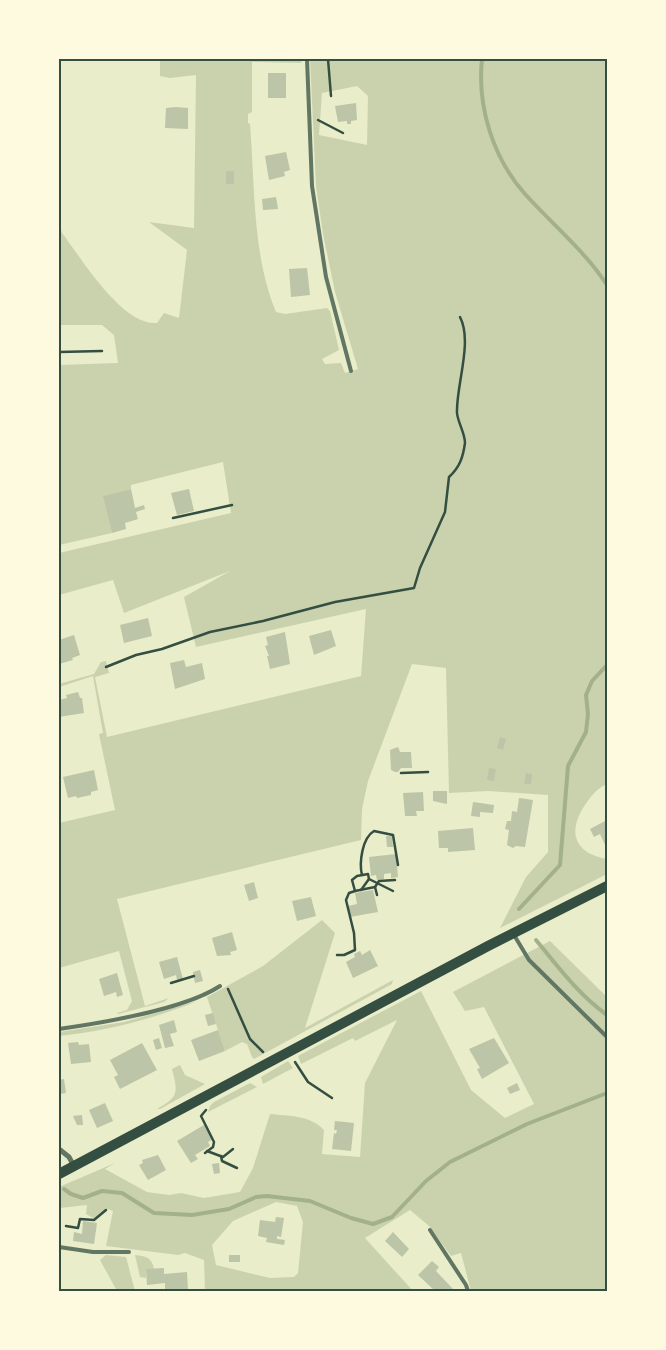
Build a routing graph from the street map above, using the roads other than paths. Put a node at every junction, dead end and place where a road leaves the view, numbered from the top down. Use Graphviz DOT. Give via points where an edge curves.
graph roads {
  1 [pos="306,59"];
  2 [pos="351,371"];
  3 [pos="607,886"];
  4 [pos="513,933"];
  5 [pos="220,986"];
  6 [pos="59,1029"];
  7 [pos="607,1037"];
  8 [pos="59,1149"];
  9 [pos="74,1166"];
  10 [pos="59,1174"];
  11 [pos="430,1230"];
  12 [pos="59,1247"];
  13 [pos="129,1252"];
  14 [pos="468,1291"];
  1 -- 2 [label="lane" via="312,186 326,277"];
  3 -- 4 [label="main road"];
  4 -- 7 [label="lane" via="529,960"];
  4 -- 9 [label="main road"];
  5 -- 6 [label="lane" via="177,1003"];
  8 -- 9 [label="street"];
  9 -- 10 [label="main road"];
  11 -- 14 [label="lane"];
  12 -- 13 [label="lane" via="93,1252"];
}
